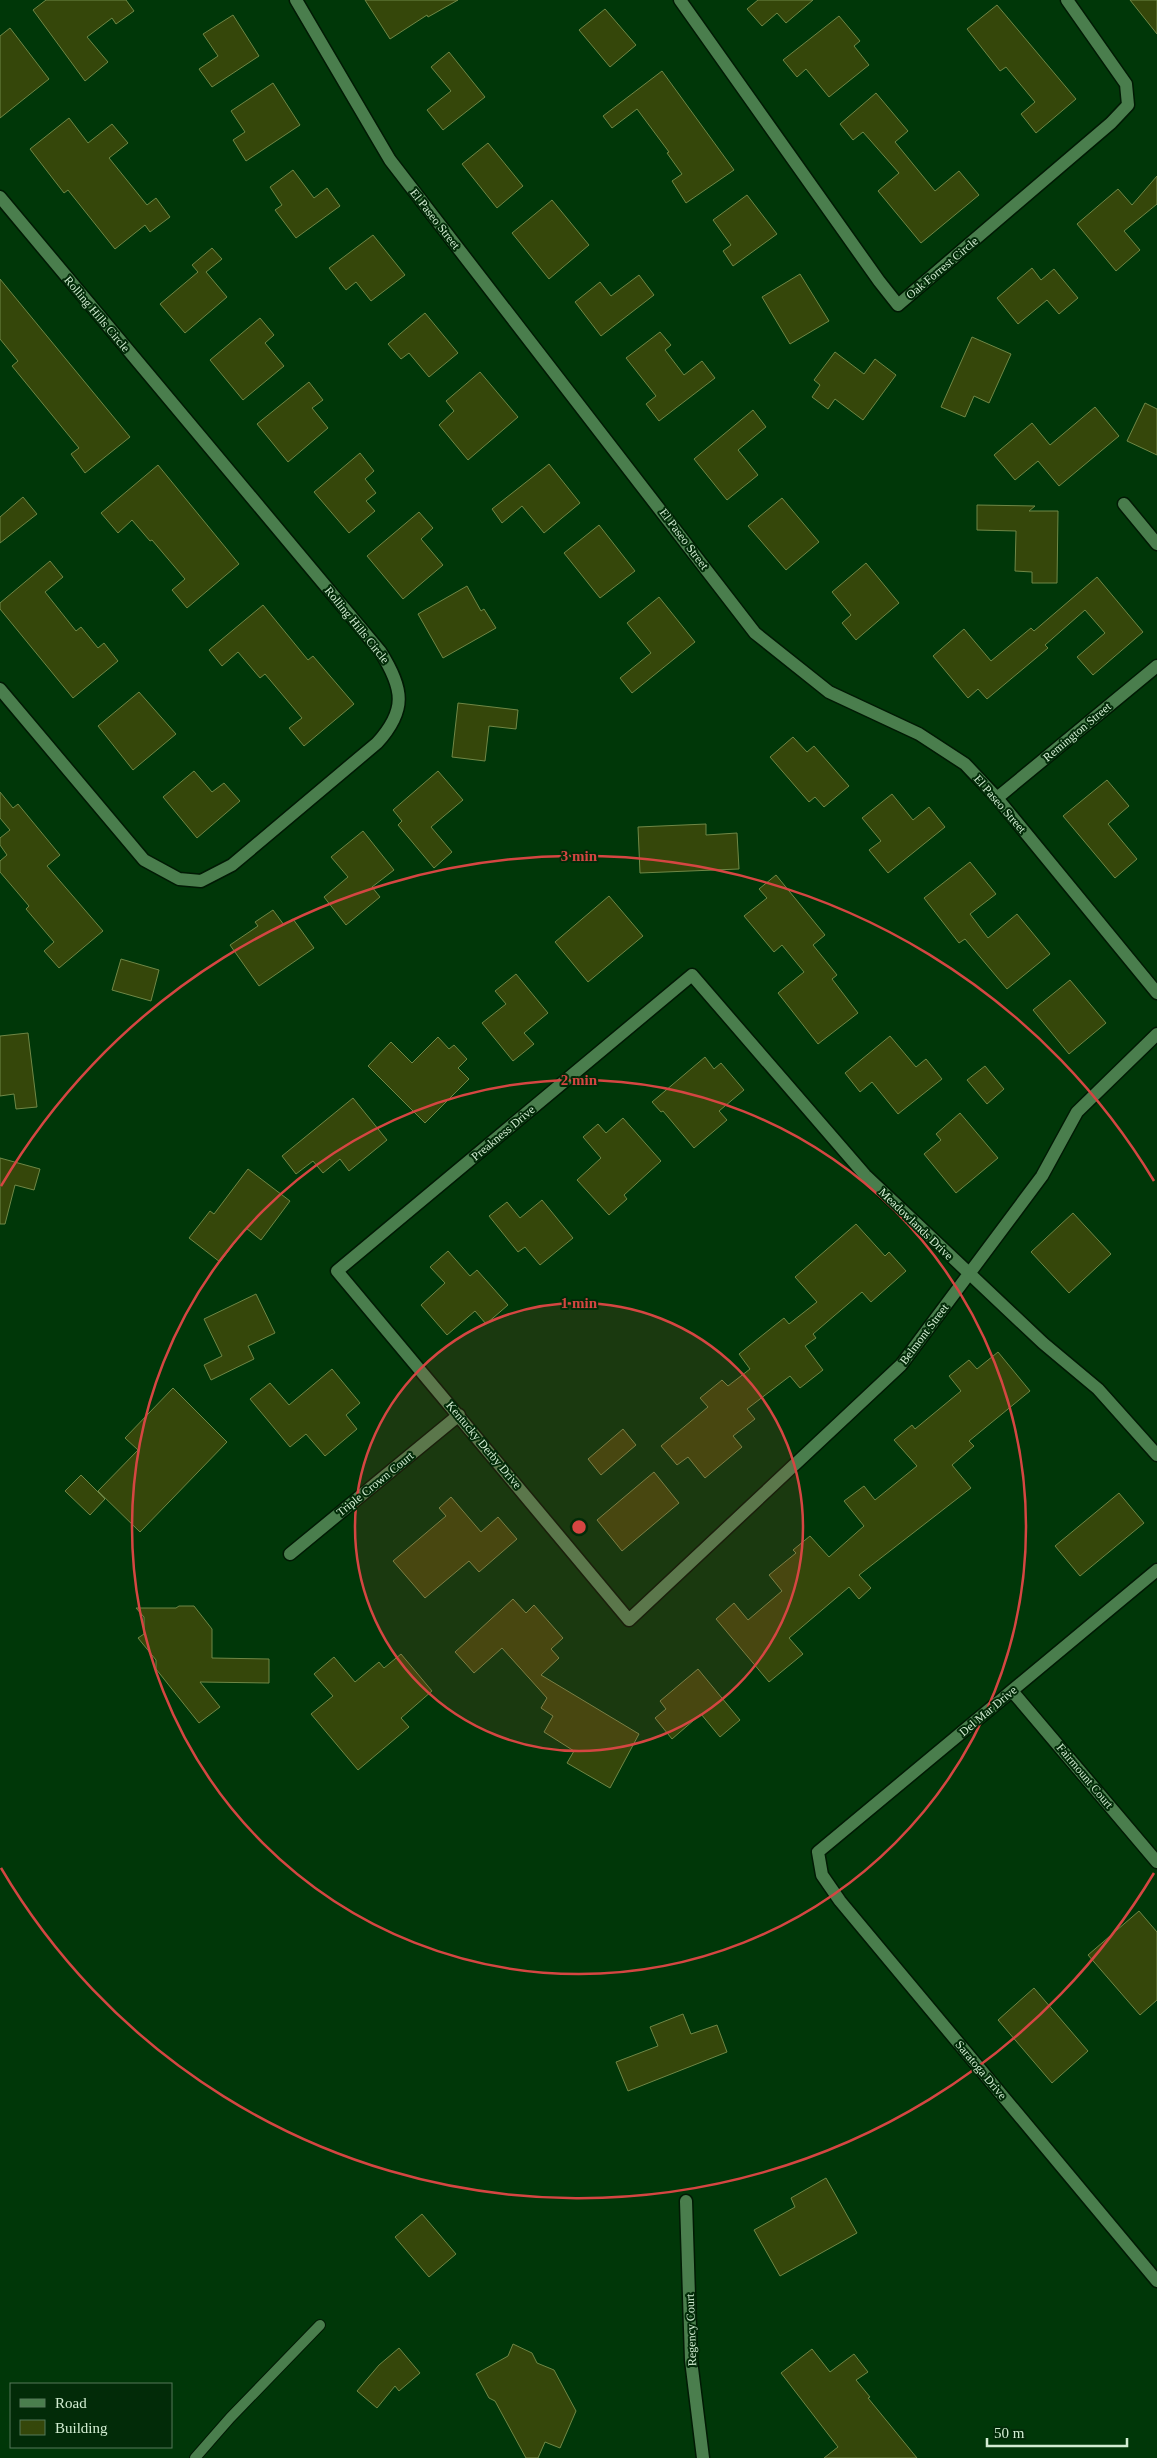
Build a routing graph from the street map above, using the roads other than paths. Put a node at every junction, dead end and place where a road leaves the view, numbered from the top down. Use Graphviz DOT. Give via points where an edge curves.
graph roads {
  1 [pos="296,0"];
  2 [pos="680,0"];
  3 [pos="1067,0"];
  4 [pos="0,197"];
  5 [pos="1124,504"];
  6 [pos="1157,544"];
  7 [pos="1157,666"];
  8 [pos="0,689"];
  9 [pos="997,798"];
  10 [pos="692,975"];
  11 [pos="1157,993"];
  12 [pos="1157,1034"];
  13 [pos="337,1271"];
  14 [pos="968,1274"];
  15 [pos="460,1415"];
  16 [pos="1157,1455"];
  17 [pos="290,1554"];
  18 [pos="1157,1570"];
  19 [pos="630,1620"];
  20 [pos="1012,1690"];
  21 [pos="818,1852"];
  22 [pos="1157,1862"];
  23 [pos="686,2201"];
  24 [pos="1157,2281"];
  25 [pos="320,2324"];
  26 [pos="195,2458"];
  27 [pos="703,2458"];
  1 -- 9 [label="street, El Paseo Street" via="390,160 755,634 829,692 919,734 964,764"];
  2 -- 3 [label="street, Oak Forrest Circle" via="898,305 1128,105 1126,84"];
  4 -- 8 [label="street, Rolling Hills Circle" via="380,651 392,669 399,711 389,730 377,743 232,865 200,881 179,879 144,860"];
  5 -- 6 [label="street"];
  7 -- 9 [label="street, Remington Street"];
  9 -- 11 [label="street, El Paseo Street"];
  10 -- 13 [label="street, Preakness Drive"];
  10 -- 14 [label="street, Meadowlands Drive" via="865,1175"];
  12 -- 14 [label="street, Belmont Street" via="1077,1112 1042,1176"];
  13 -- 15 [label="street, Kentucky Derby Drive"];
  14 -- 16 [label="street, Meadowlands Drive" via="1098,1389"];
  14 -- 19 [label="street, Belmont Street" via="901,1365"];
  15 -- 17 [label="street, Triple Crown Court"];
  15 -- 19 [label="street, Kentucky Derby Drive"];
  18 -- 20 [label="street, Del Mar Drive"];
  20 -- 21 [label="street, Del Mar Drive"];
  20 -- 22 [label="street, Fairmount Court"];
  21 -- 24 [label="street, Saratoga Drive" via="822,1875 840,1902"];
  23 -- 27 [label="street, Regency Court" via="691,2360"];
  25 -- 26 [label="lane"];
}
